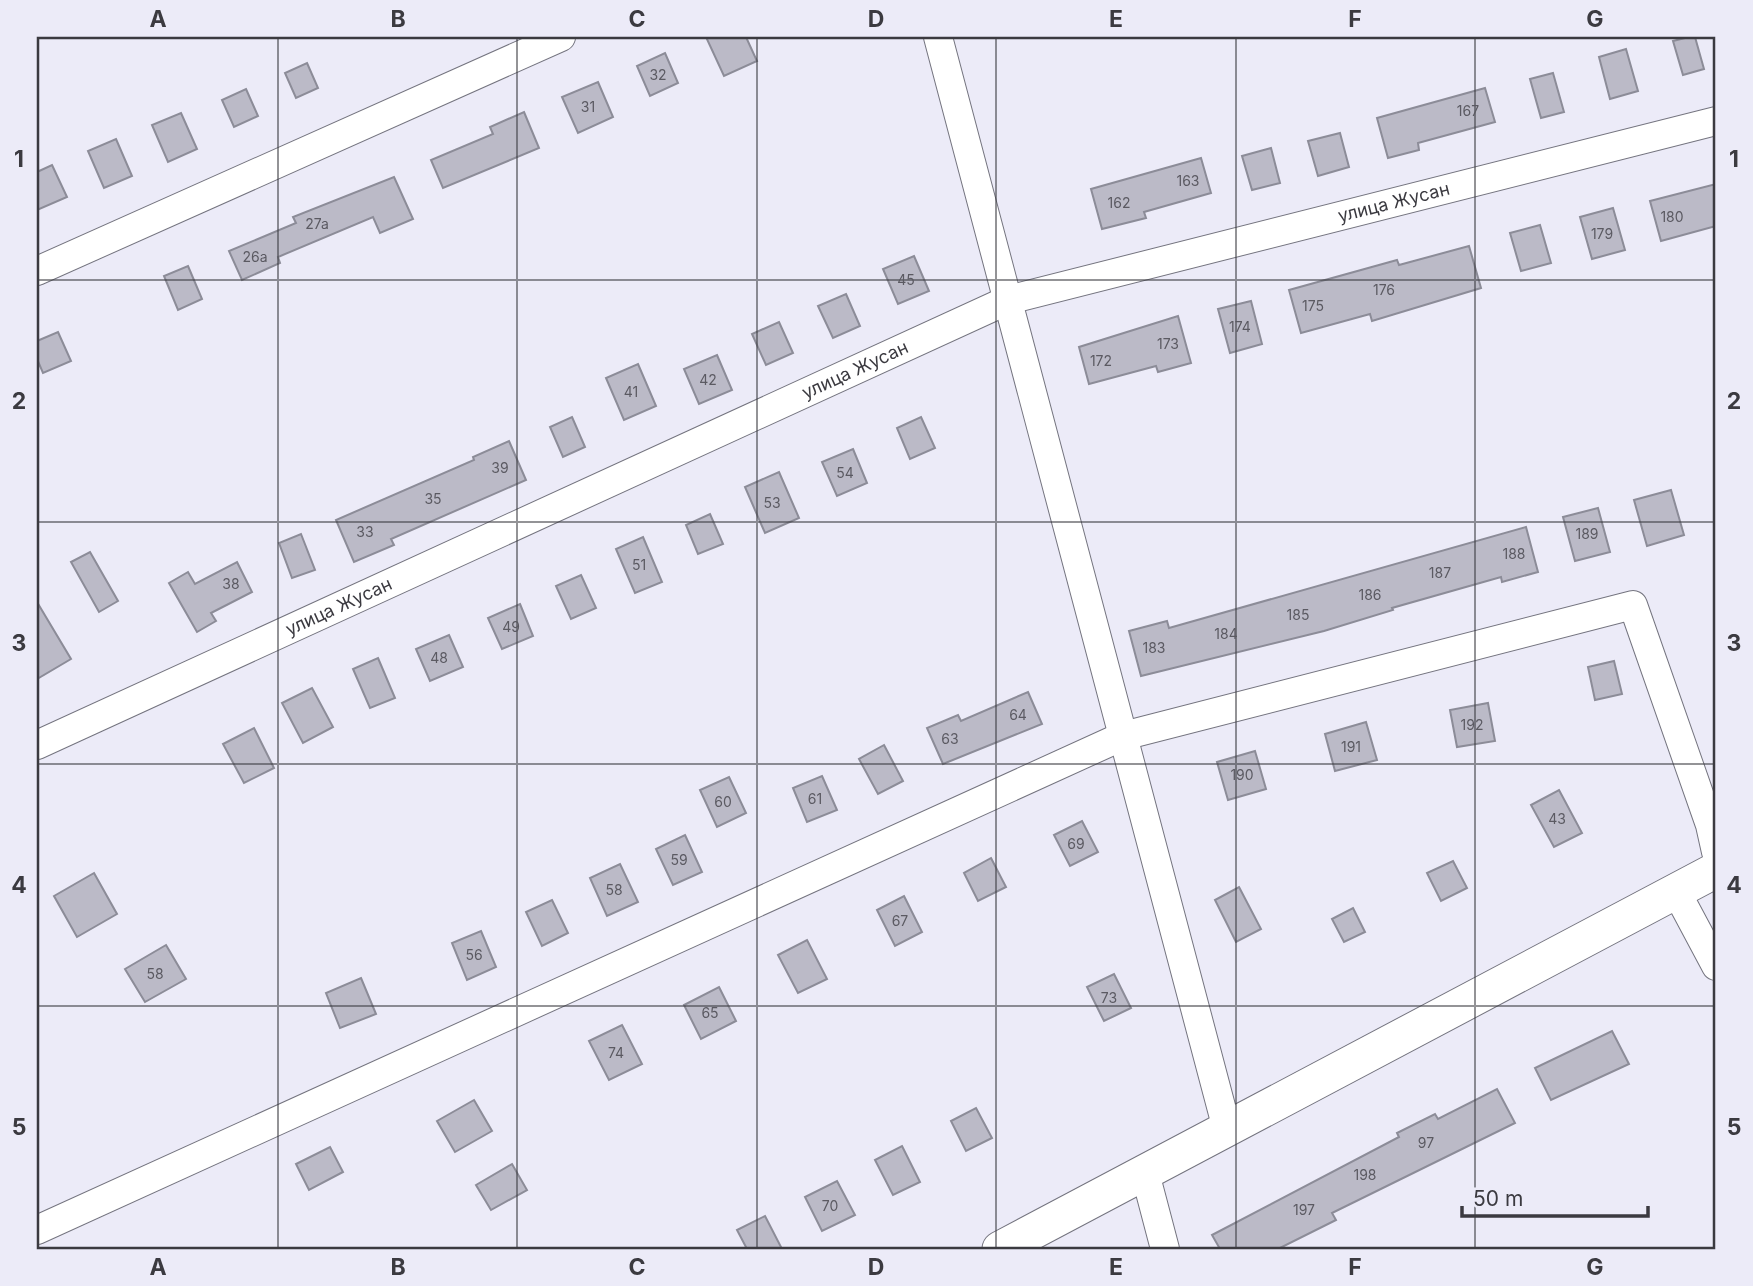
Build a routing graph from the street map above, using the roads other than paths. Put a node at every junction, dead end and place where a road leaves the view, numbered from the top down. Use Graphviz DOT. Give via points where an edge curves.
graph roads {
  1 [pos="561,37"];
  2 [pos="939,37"];
  3 [pos="1716,121"];
  4 [pos="37,271"];
  5 [pos="1008,300"];
  6 [pos="1123,736"];
  7 [pos="37,746"];
  8 [pos="1716,852"];
  9 [pos="1716,870"];
  10 [pos="1676,891"];
  11 [pos="1716,966"];
  12 [pos="1227,1129"];
  13 [pos="1145,1172"];
  14 [pos="37,1230"];
  15 [pos="1000,1249"];
  16 [pos="1165,1249"];
  1 -- 4 [label="street"];
  2 -- 5 [label="street"];
  3 -- 5 [label="street, улица Жусан"];
  5 -- 6 [label="street"];
  5 -- 7 [label="street, улица Жусан"];
  6 -- 8 [label="street" via="1633,605"];
  6 -- 12 [label="street"];
  6 -- 14 [label="street"];
  9 -- 10 [label="street"];
  10 -- 11 [label="street"];
  10 -- 12 [label="street"];
  12 -- 13 [label="street"];
  13 -- 15 [label="street"];
  13 -- 16 [label="street"];
}
